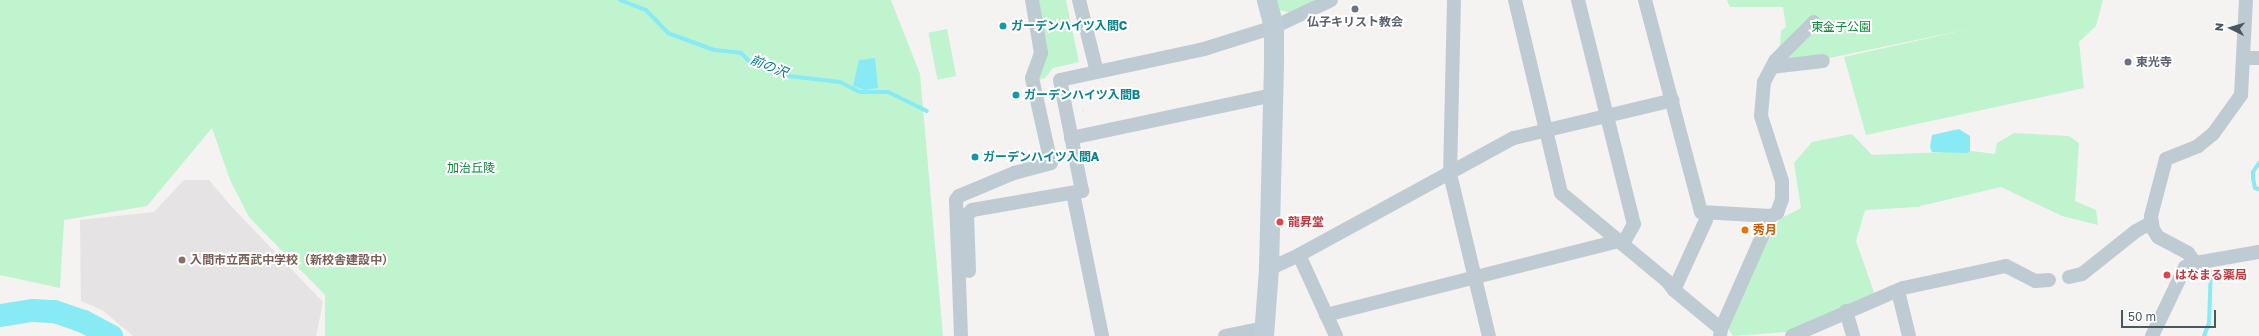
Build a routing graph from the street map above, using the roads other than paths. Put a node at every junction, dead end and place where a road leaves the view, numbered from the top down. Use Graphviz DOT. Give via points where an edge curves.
graph roads {
  1 [pos="1032,0"];
  2 [pos="1079,0"];
  3 [pos="1267,0"];
  4 [pos="1331,0"];
  5 [pos="1454,0"];
  6 [pos="1515,0"];
  7 [pos="1578,0"];
  8 [pos="1645,0"];
  9 [pos="2246,0"];
  10 [pos="1814,22"];
  11 [pos="1274,27"];
  12 [pos="2244,58"];
  13 [pos="2259,58"];
  14 [pos="1823,61"];
  15 [pos="1772,66"];
  16 [pos="1097,72"];
  17 [pos="1273,95"];
  18 [pos="1673,100"];
  19 [pos="1607,117"];
  20 [pos="1547,130"];
  21 [pos="1071,138"];
  22 [pos="1450,174"];
  23 [pos="1073,193"];
  24 [pos="1771,216"];
  25 [pos="1706,220"];
  26 [pos="2152,222"];
  27 [pos="1621,243"];
  28 [pos="2259,252"];
  29 [pos="1299,255"];
  30 [pos="2195,263"];
  31 [pos="1269,269"];
  32 [pos="969,271"];
  33 [pos="2069,277"];
  34 [pos="1475,278"];
  35 [pos="2049,280"];
  36 [pos="1674,290"];
  37 [pos="1898,291"];
  38 [pos="1846,311"];
  39 [pos="1326,315"];
  40 [pos="1265,332"];
  41 [pos="1721,333"];
  42 [pos="961,336"];
  43 [pos="1102,336"];
  44 [pos="1225,336"];
  45 [pos="1336,336"];
  46 [pos="1489,336"];
  47 [pos="1792,336"];
  48 [pos="1853,336"];
  49 [pos="1909,336"];
  50 [pos="2152,336"];
  1 -- 42 [label="street" via="1041,53 1032,78 1051,163 1014,172 959,196 956,200"];
  2 -- 16 [label="street"];
  3 -- 11 [label="street"];
  4 -- 11 [label="street"];
  5 -- 22 [label="street"];
  6 -- 20 [label="street"];
  7 -- 19 [label="street"];
  8 -- 18 [label="street"];
  9 -- 12 [label="street"];
  10 -- 15 [label="street"];
  11 -- 16 [label="street" via="1204,49"];
  11 -- 17 [label="street"];
  12 -- 13 [label="street"];
  12 -- 26 [label="street" via="2241,95 2213,134 2198,146 2166,159 2151,216"];
  14 -- 15 [label="street"];
  15 -- 24 [label="street" via="1764,82 1761,116 1774,151 1784,190 1777,213"];
  16 -- 21 [label="street" via="1060,80"];
  17 -- 21 [label="street"];
  17 -- 31 [label="street"];
  18 -- 19 [label="street"];
  18 -- 24 [label="street" via="1701,212"];
  19 -- 20 [label="street"];
  19 -- 27 [label="street" via="1634,224"];
  20 -- 22 [label="street" via="1514,138"];
  20 -- 27 [label="street" via="1561,193"];
  21 -- 23 [label="street" via="1082,191"];
  22 -- 29 [label="street"];
  22 -- 34 [label="street"];
  23 -- 32 [label="street" via="972,210 967,215"];
  23 -- 43 [label="street"];
  24 -- 41 [label="street"];
  25 -- 36 [label="street"];
  26 -- 30 [label="street" via="2158,237 2188,254"];
  26 -- 33 [label="street" via="2136,231 2082,274"];
  27 -- 34 [label="street"];
  27 -- 36 [label="street" via="1667,281"];
  28 -- 30 [label="street"];
  29 -- 31 [label="street"];
  29 -- 39 [label="street"];
  30 -- 50 [label="street" via="2185,268"];
  31 -- 40 [label="street"];
  34 -- 39 [label="street"];
  34 -- 46 [label="street"];
  35 -- 37 [label="street" via="2035,281 2006,266"];
  36 -- 41 [label="street"];
  37 -- 38 [label="street"];
  37 -- 49 [label="street"];
  38 -- 47 [label="street"];
  38 -- 48 [label="street"];
  39 -- 45 [label="street"];
  40 -- 44 [label="street"];
}
